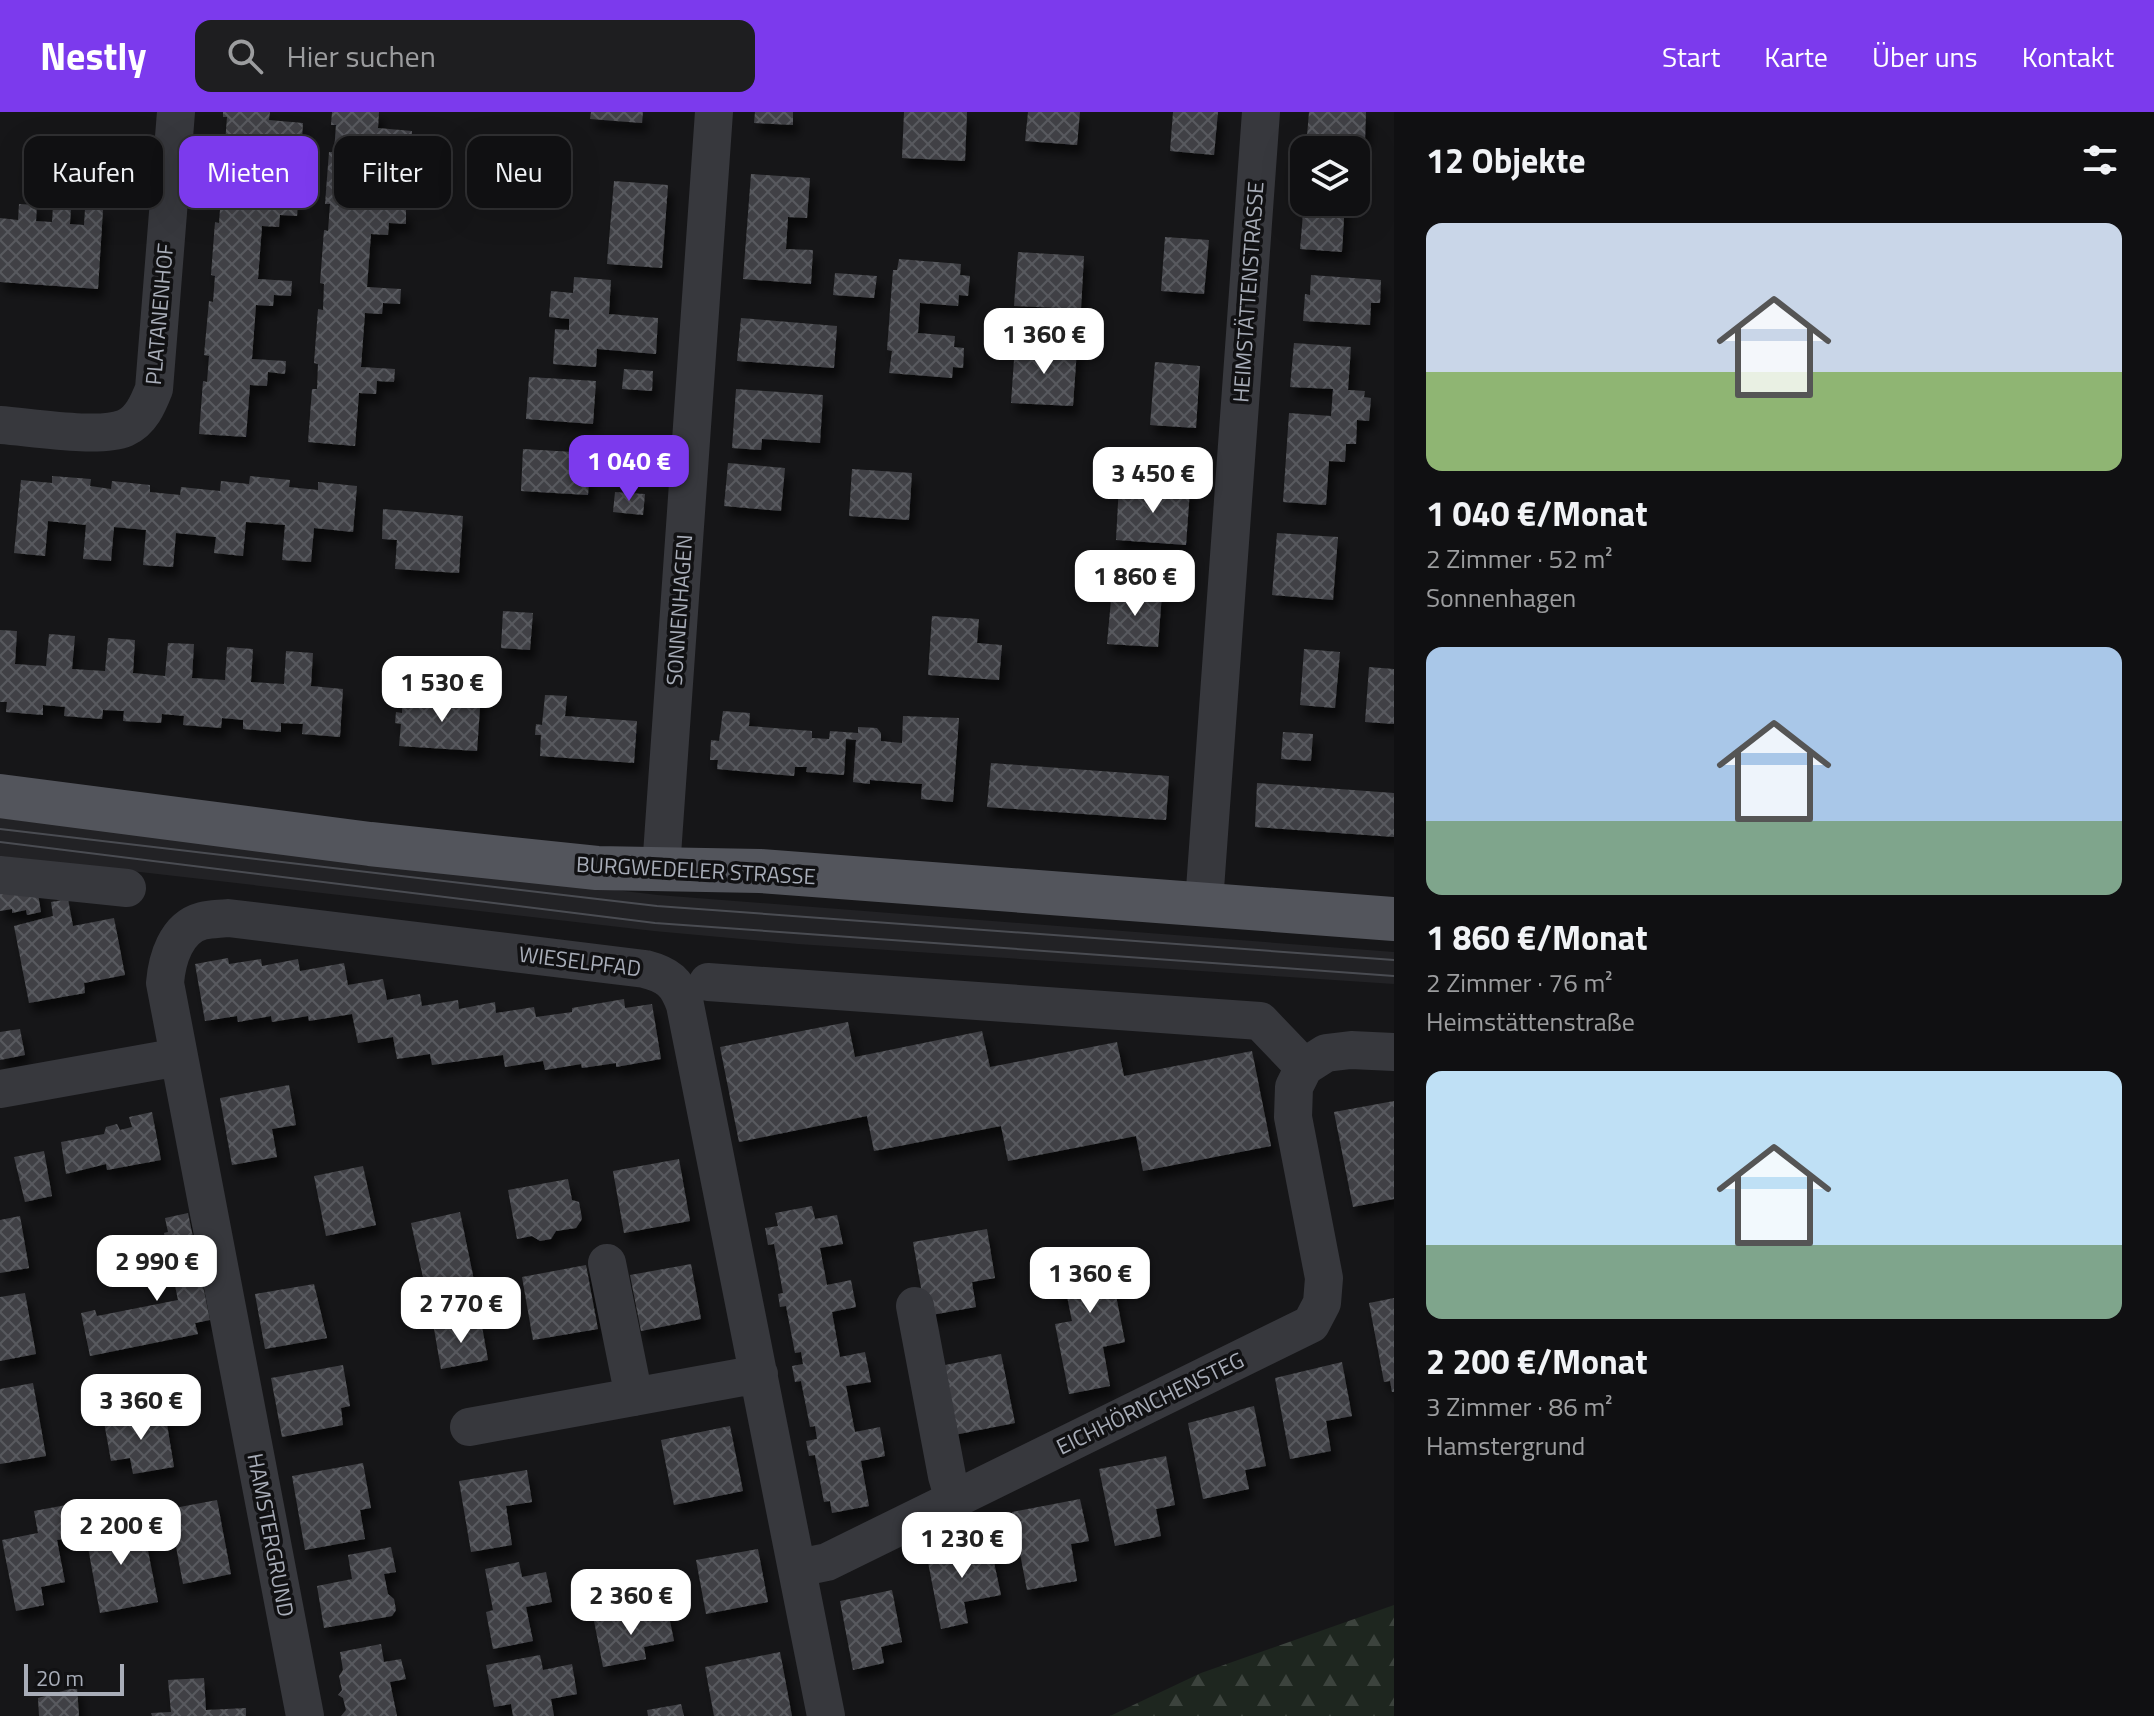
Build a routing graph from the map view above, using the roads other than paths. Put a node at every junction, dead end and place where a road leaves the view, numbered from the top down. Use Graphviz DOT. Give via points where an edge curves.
graph roads {
  1 [pos="176,112"];
  2 [pos="714,112"];
  3 [pos="1261,112"];
  4 [pos="0,425"];
  5 [pos="0,796"];
  6 [pos="661,869"];
  7 [pos="0,875"];
  8 [pos="127,888"];
  9 [pos="1204,903"];
  10 [pos="1394,919"];
  11 [pos="183,934"];
  12 [pos="708,982"];
  13 [pos="1394,1052"];
  14 [pos="179,1057"];
  15 [pos="1304,1067"];
  16 [pos="0,1089"];
  17 [pos="607,1263"];
  18 [pos="915,1306"];
  19 [pos="759,1374"];
  20 [pos="634,1397"];
  21 [pos="469,1427"];
  22 [pos="954,1500"];
  23 [pos="798,1568"];
  24 [pos="305,1716"];
  25 [pos="826,1716"];
  1 -- 4 [label="street, PLATANENHOF" via="154,389 143,413 126,428 97,432"];
  2 -- 6 [label="street, SONNENHAGEN"];
  3 -- 9 [label="street, HEIMSTÄTTENSTRASSE"];
  5 -- 6 [label="main road, BURGWEDELER STRASSE" via="370,844 597,868"];
  6 -- 9 [label="main road, BURGWEDELER STRASSE" via="760,871"];
  7 -- 8 [label="street"];
  9 -- 10 [label="main road, BURGWEDELER STRASSE"];
  11 -- 14 [label="street, HAMSTERGRUND" via="167,959 165,983"];
  11 -- 19 [label="street, WIESELPFAD" via="200,921 228,918 663,974 678,986 685,1005"];
  12 -- 15 [label="street" via="1260,1021"];
  13 -- 15 [label="street" via="1326,1053"];
  14 -- 16 [label="street"];
  14 -- 24 [label="street, HAMSTERGRUND"];
  15 -- 22 [label="street, EICHHÖRNCHENSTEG" via="1294,1087 1293,1117 1324,1278 1322,1303 1311,1324"];
  17 -- 20 [label="street"];
  18 -- 22 [label="street"];
  19 -- 20 [label="street"];
  19 -- 23 [label="street, WIESELPFAD"];
  20 -- 21 [label="street"];
  22 -- 23 [label="street, EICHHÖRNCHENSTEG" via="827,1562"];
  23 -- 25 [label="street"];
}
